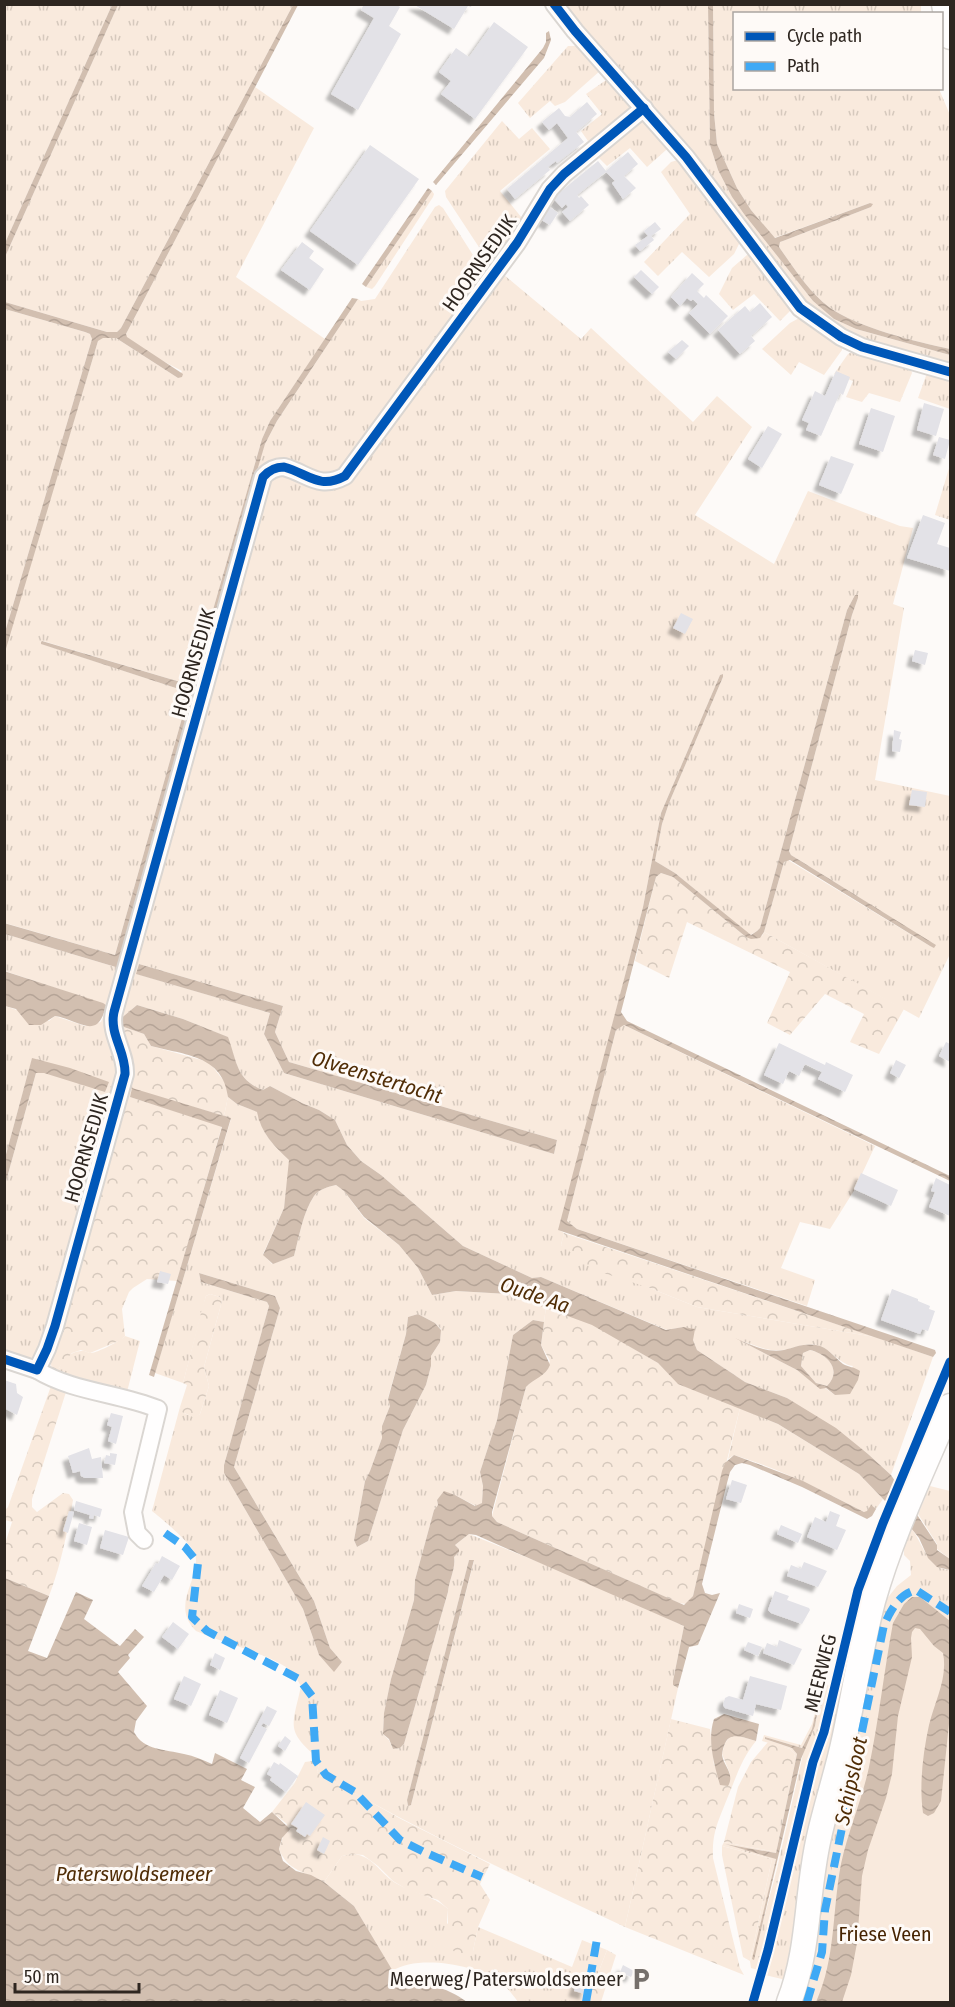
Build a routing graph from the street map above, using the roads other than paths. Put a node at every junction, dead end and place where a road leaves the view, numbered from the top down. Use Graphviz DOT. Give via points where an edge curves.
graph roads {
  1 [pos="554,4"];
  2 [pos="944,4"];
  3 [pos="951,37"];
  4 [pos="644,108"];
  5 [pos="951,372"];
  6 [pos="4,1359"];
  7 [pos="37,1370"];
  8 [pos="951,1406"];
  9 [pos="144,1540"];
  10 [pos="789,2002"];
  1 -- 4 [label="street"];
  2 -- 3 [label="main road"];
  4 -- 5 [label="street" via="809,316 862,347"];
  4 -- 7 [label="street, HOORNSEDIJK" via="550,189 517,243 345,476 333,483 322,483 278,467 264,477 114,1012 112,1024 126,1064 125,1074 55,1326"];
  6 -- 7 [label="street"];
  7 -- 9 [label="street" via="62,1382 158,1409 133,1512 137,1533"];
  8 -- 10 [label="main road, MEERWEG" via="894,1539 873,1602 842,1752 819,1836 802,1961"];
}
